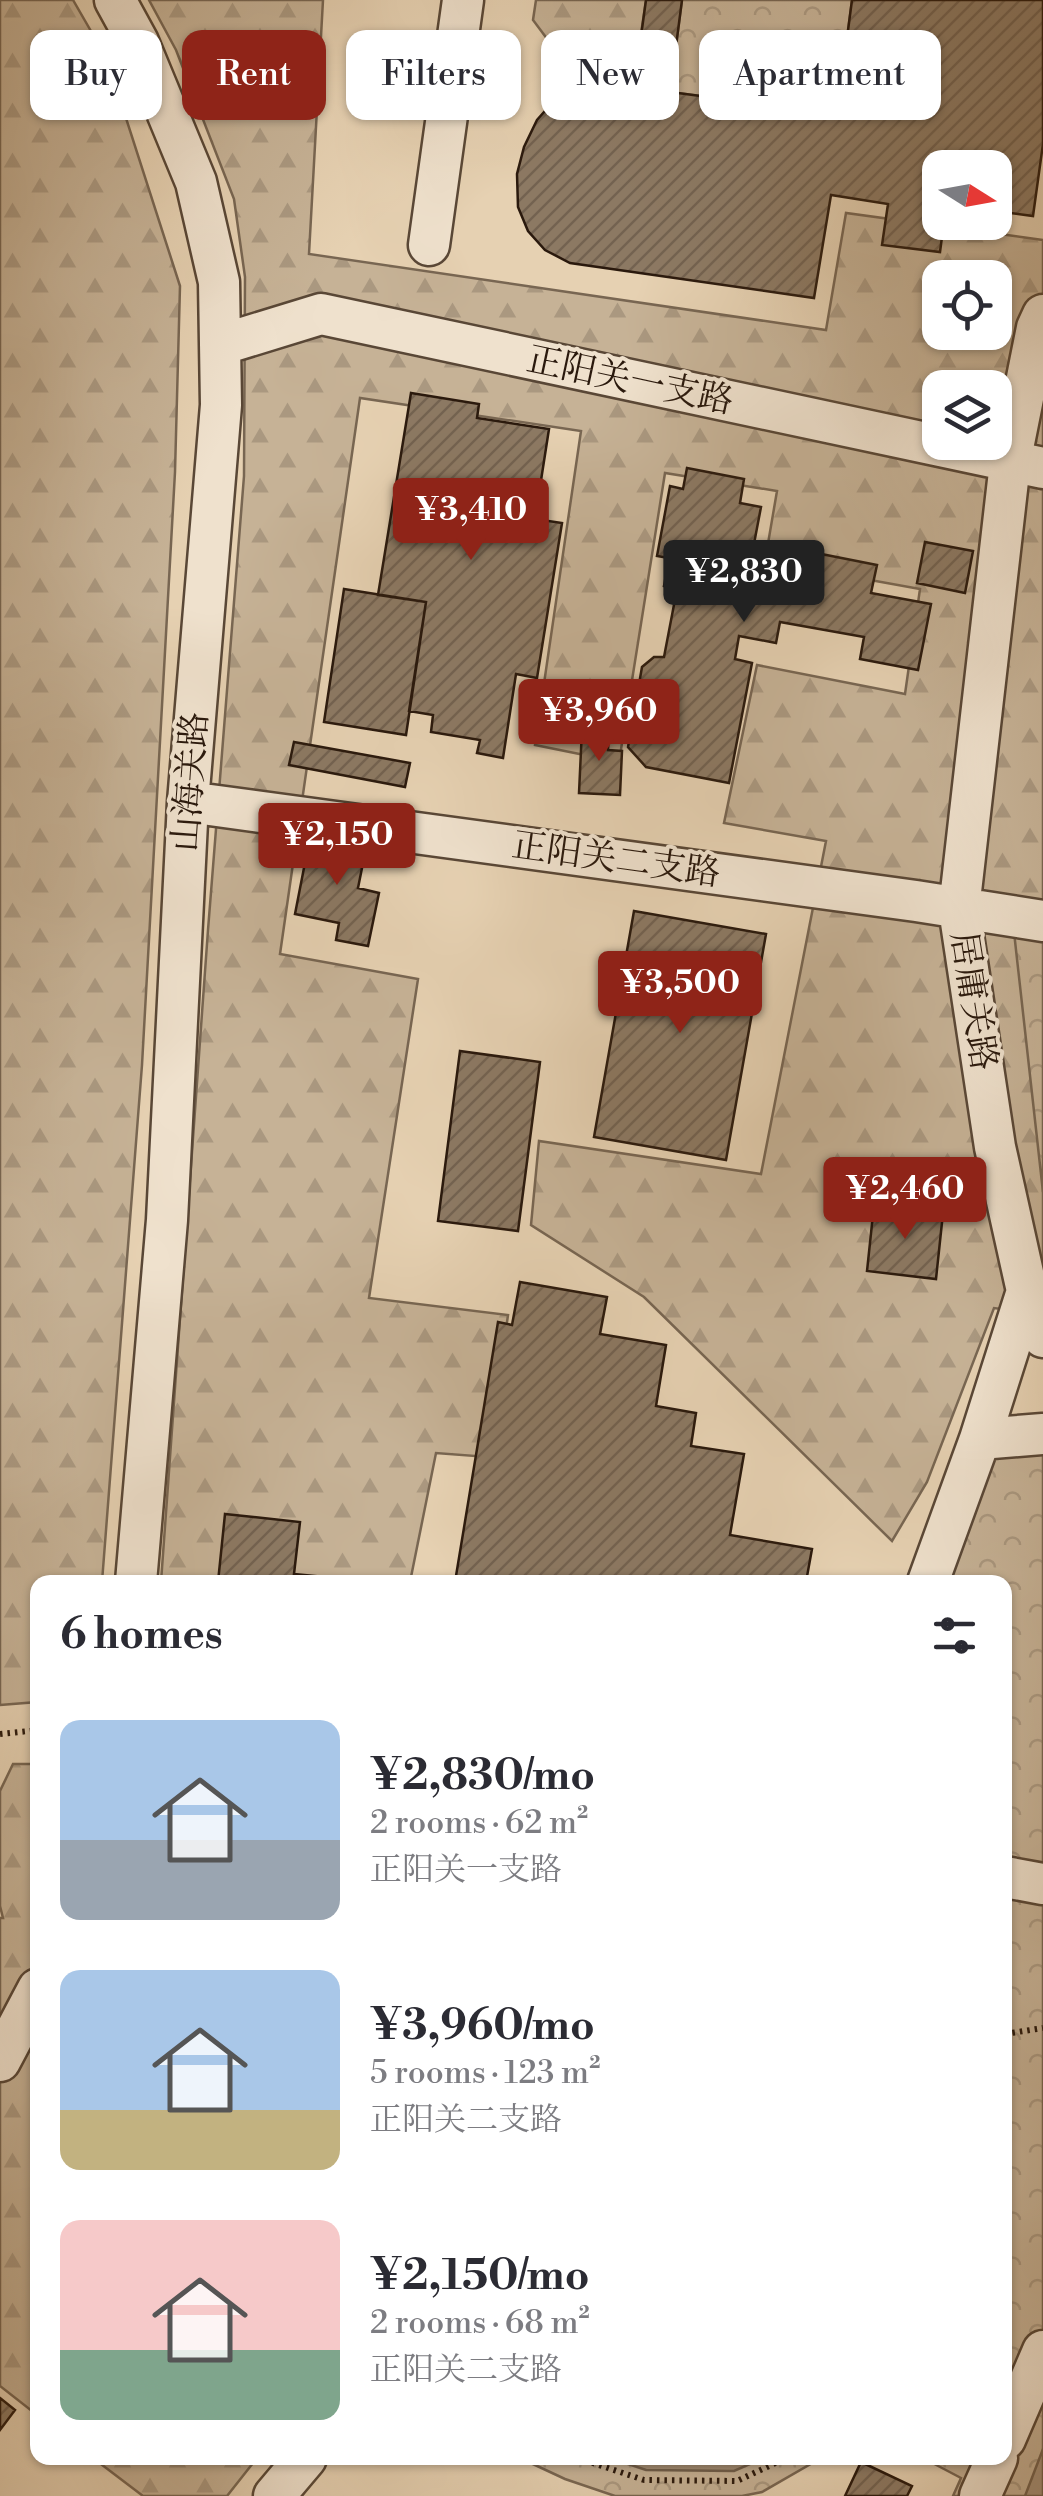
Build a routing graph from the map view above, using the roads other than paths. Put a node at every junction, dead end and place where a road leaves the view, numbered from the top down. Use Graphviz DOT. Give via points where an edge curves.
graph roads {
  1 [pos="115,0"];
  2 [pos="463,0"];
  3 [pos="429,245"];
  4 [pos="1043,315"];
  5 [pos="220,345"];
  6 [pos="1027,466"];
  7 [pos="188,802"];
  8 [pos="959,909"];
  9 [pos="1043,922"];
  10 [pos="1027,1290"];
  11 [pos="1043,1338"];
  12 [pos="1043,1434"];
  13 [pos="980,1439"];
  14 [pos="137,1575"];
  15 [pos="931,1575"];
  16 [pos="1012,1878"];
  17 [pos="1043,1884"];
  18 [pos="30,2004"];
  19 [pos="0,2061"];
  20 [pos="1043,2351"];
  21 [pos="1012,2423"];
  22 [pos="300,2465"];
  23 [pos="994,2465"];
  24 [pos="274,2496"];
  25 [pos="980,2496"];
  1 -- 5 [label="street, 山海关路" via="196,182 219,282"];
  2 -- 3 [label="street"];
  4 -- 6 [label="street, 居庸关路" via="1024,402"];
  5 -- 6 [label="street, 正阳关一支路" via="321,314"];
  5 -- 7 [label="street, 山海关路" via="221,404"];
  6 -- 8 [label="street, 居庸关路"];
  7 -- 8 [label="street, 正阳关二支路"];
  7 -- 14 [label="street, 山海关路" via="167,1220"];
  8 -- 9 [label="street, 正阳关二支路"];
  8 -- 10 [label="street, 居庸关路" via="995,1147"];
  10 -- 11 [label="street, 居庸关路"];
  10 -- 13 [label="street"];
  12 -- 13 [label="street"];
  13 -- 15 [label="street"];
  16 -- 17 [label="street"];
  18 -- 19 [label="street"];
  20 -- 21 [label="street"];
  22 -- 24 [label="street"];
  23 -- 25 [label="street"];
}
